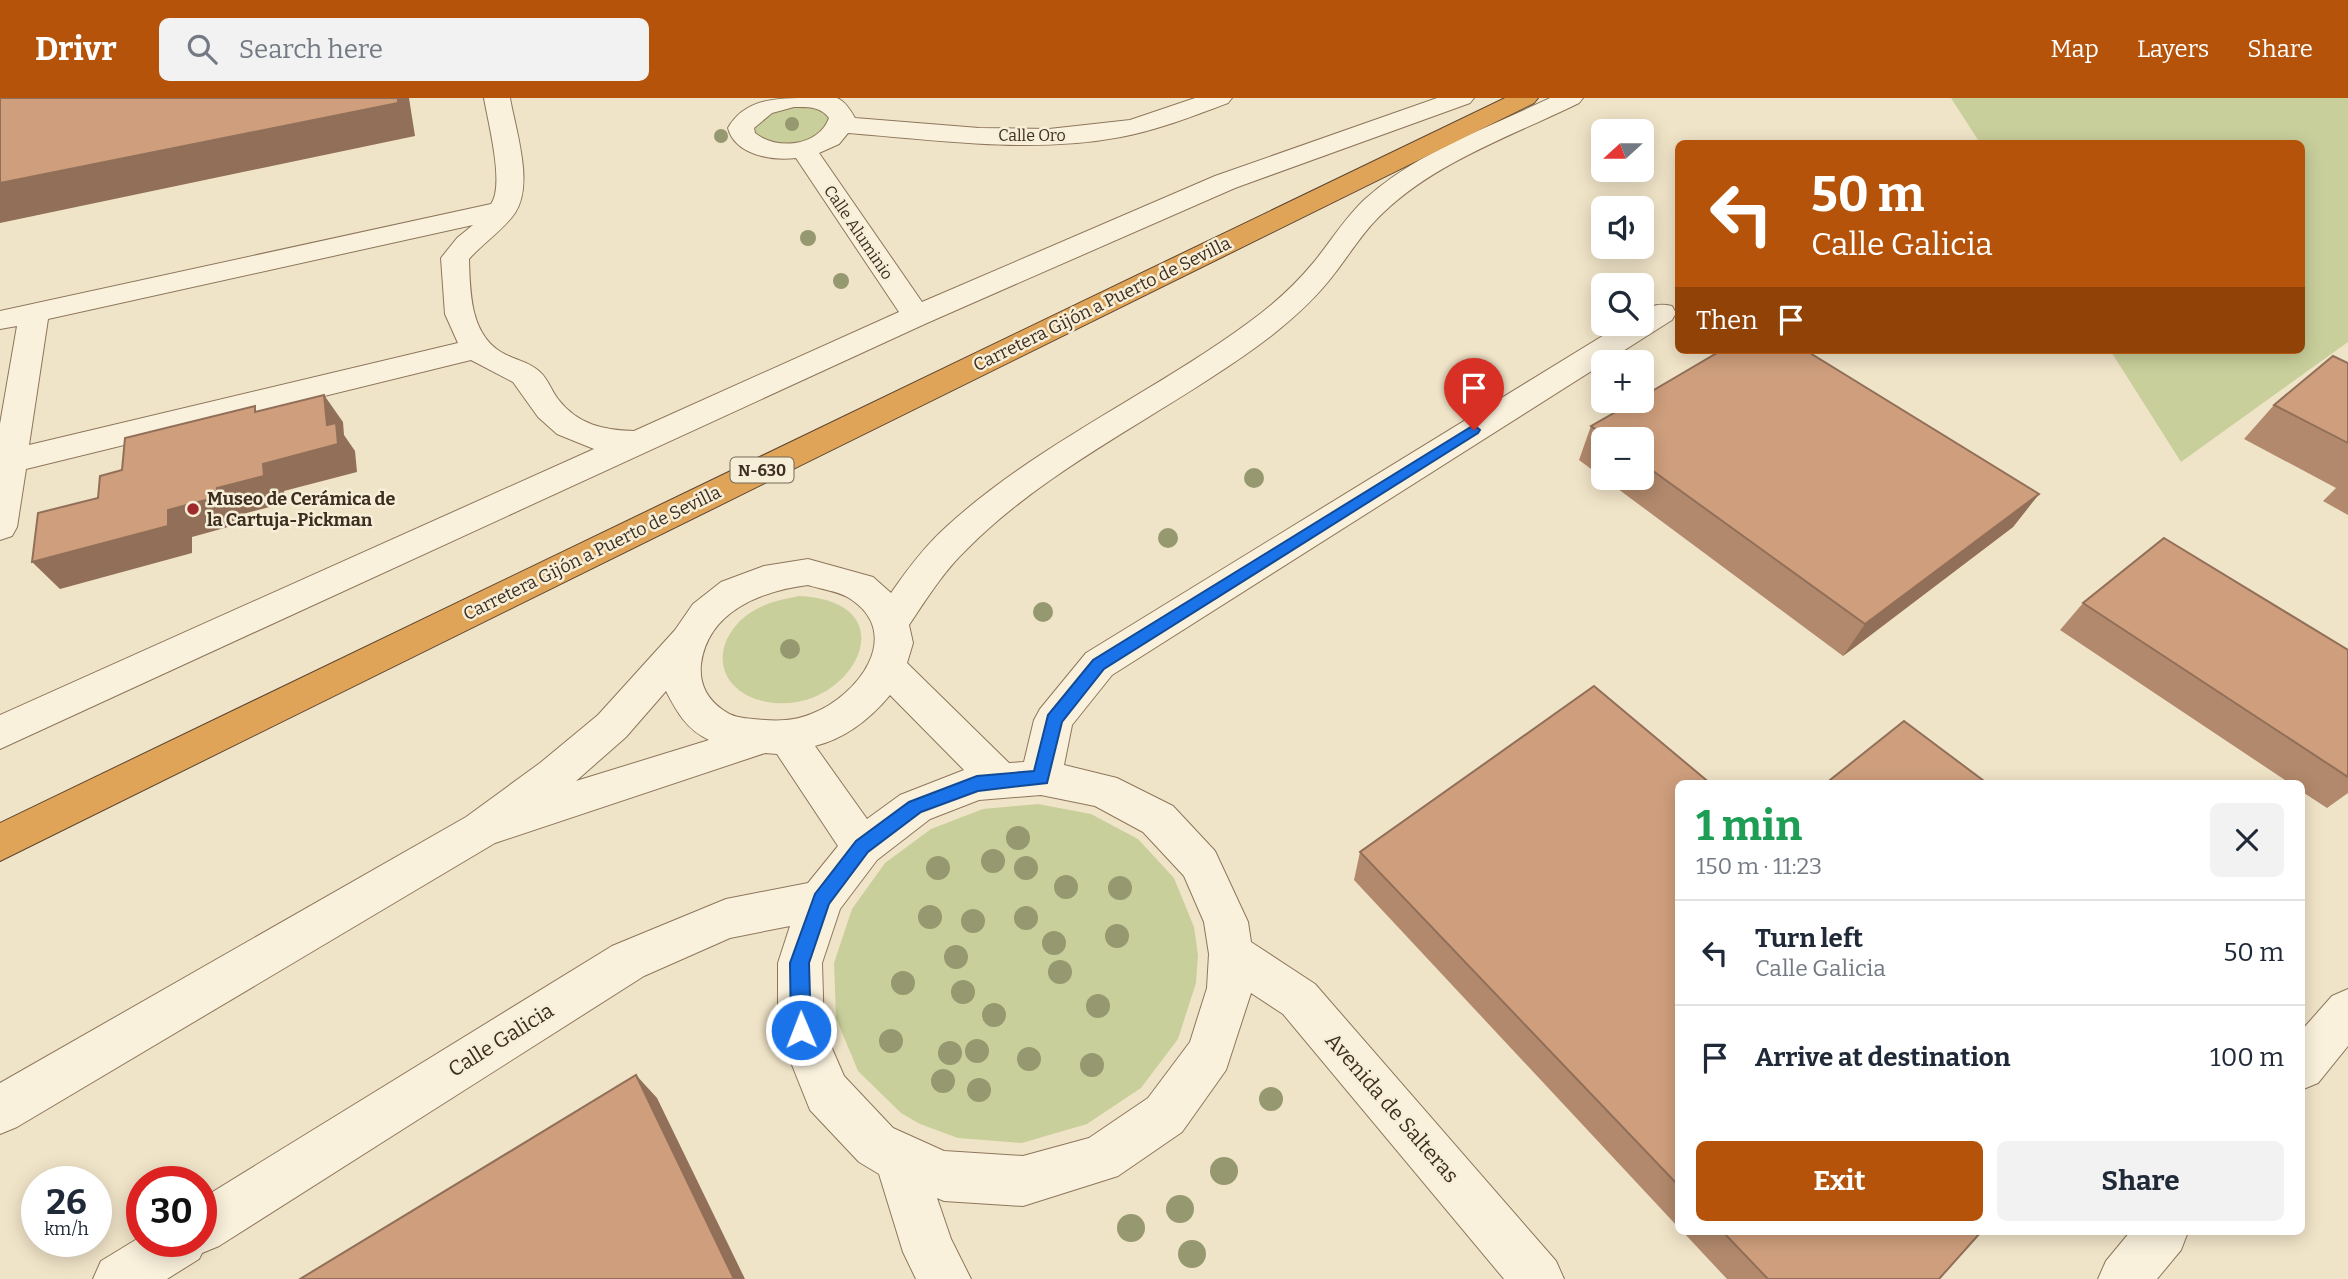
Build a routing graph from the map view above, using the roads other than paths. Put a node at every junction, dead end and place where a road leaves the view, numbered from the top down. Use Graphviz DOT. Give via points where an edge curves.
graph roads {
  1 [pos="497,98"];
  2 [pos="1219,98"];
  3 [pos="1461,98"];
  4 [pos="1525,98"];
  5 [pos="1569,98"];
  6 [pos="776,100"];
  7 [pos="827,100"];
  8 [pos="841,125"];
  9 [pos="1426,148"];
  10 [pos="803,149"];
  11 [pos="503,210"];
  12 [pos="34,312"];
  13 [pos="1661,313"];
  14 [pos="916,316"];
  15 [pos="0,320"];
  16 [pos="484,355"];
  17 [pos="635,443"];
  18 [pos="5,463"];
  19 [pos="530,490"];
  20 [pos="0,527"];
  21 [pos="892,621"];
  22 [pos="686,641"];
  23 [pos="889,669"];
  24 [pos="0,733"];
  25 [pos="773,737"];
  26 [pos="1020,779"];
  27 [pos="481,830"];
  28 [pos="0,843"];
  29 [pos="862,847"];
  30 [pos="821,900"];
  31 [pos="1231,954"];
  32 [pos="2348,1011"];
  33 [pos="2305,1062"];
  34 [pos="0,1110"];
  35 [pos="899,1158"];
  36 [pos="217,1218"];
  37 [pos="2161,1235"];
  38 [pos="155,1257"];
  39 [pos="120,1279"];
  40 [pos="945,1279"];
  41 [pos="1538,1279"];
  42 [pos="2124,1279"];
  1 -- 11 [label="street" via="511,184"];
  2 -- 8 [label="street, Calle Oro" via="1118,130 1076,135 1005,136"];
  3 -- 14 [label="street" via="1225,182"];
  4 -- 9 [label="highway, Carretera Gijón a Puerto de Sevilla / N-630"];
  5 -- 9 [label="street"];
  5 -- 21 [label="street" via="1395,189 1360,220 1314,281 1287,306 1192,376 1029,478 966,529 933,562"];
  6 -- 7 [label="street"];
  6 -- 10 [label="street" via="744,122 746,139 769,149"];
  7 -- 8 [label="street" via="839,111"];
  8 -- 10 [label="street" via="828,139"];
  9 -- 28 [label="highway, Carretera Gijón a Puerto de Sevilla / N-630"];
  10 -- 14 [label="street, Calle Aluminio"];
  11 -- 12 [label="street"];
  11 -- 16 [label="street" via="455,258 464,332"];
  12 -- 15 [label="street"];
  12 -- 18 [label="street"];
  13 -- 26 [label="street" via="1099,664 1054,720"];
  14 -- 17 [label="street"];
  16 -- 17 [label="street" via="528,378 547,407 587,439"];
  16 -- 18 [label="street"];
  16 -- 19 [label="street" via="546,442 547,463"];
  17 -- 19 [label="street"];
  18 -- 20 [label="street"];
  19 -- 24 [label="street"];
  21 -- 22 [label="street" via="881,601 862,586 837,575 808,572 749,584 722,599"];
  21 -- 23 [label="street" via="896,645"];
  22 -- 25 [label="street" via="680,664 682,687 693,707 711,723 733,733"];
  22 -- 27 [label="street" via="612,726"];
  23 -- 25 [label="street" via="873,693 850,713 820,729"];
  23 -- 26 [label="street"];
  25 -- 27 [label="street"];
  25 -- 29 [label="street"];
  26 -- 29 [label="street" via="977,783 915,807"];
  26 -- 31 [label="street" via="1103,790 1158,819 1200,864 1226,922"];
  27 -- 34 [label="street"];
  29 -- 30 [label="street"];
  30 -- 35 [label="street" via="800,963 801,1030 827,1093 876,1145"];
  30 -- 36 [label="street, Calle Galicia" via="726,919 628,961"];
  31 -- 35 [label="street" via="1230,988 1209,1054 1165,1115 1101,1159 1023,1181 944,1176"];
  31 -- 41 [label="street, Avenida de Salteras" via="1299,999"];
  32 -- 33 [label="street"];
  35 -- 40 [label="street" via="929,1252"];
  37 -- 42 [label="street"];
  38 -- 39 [label="street"];
}
